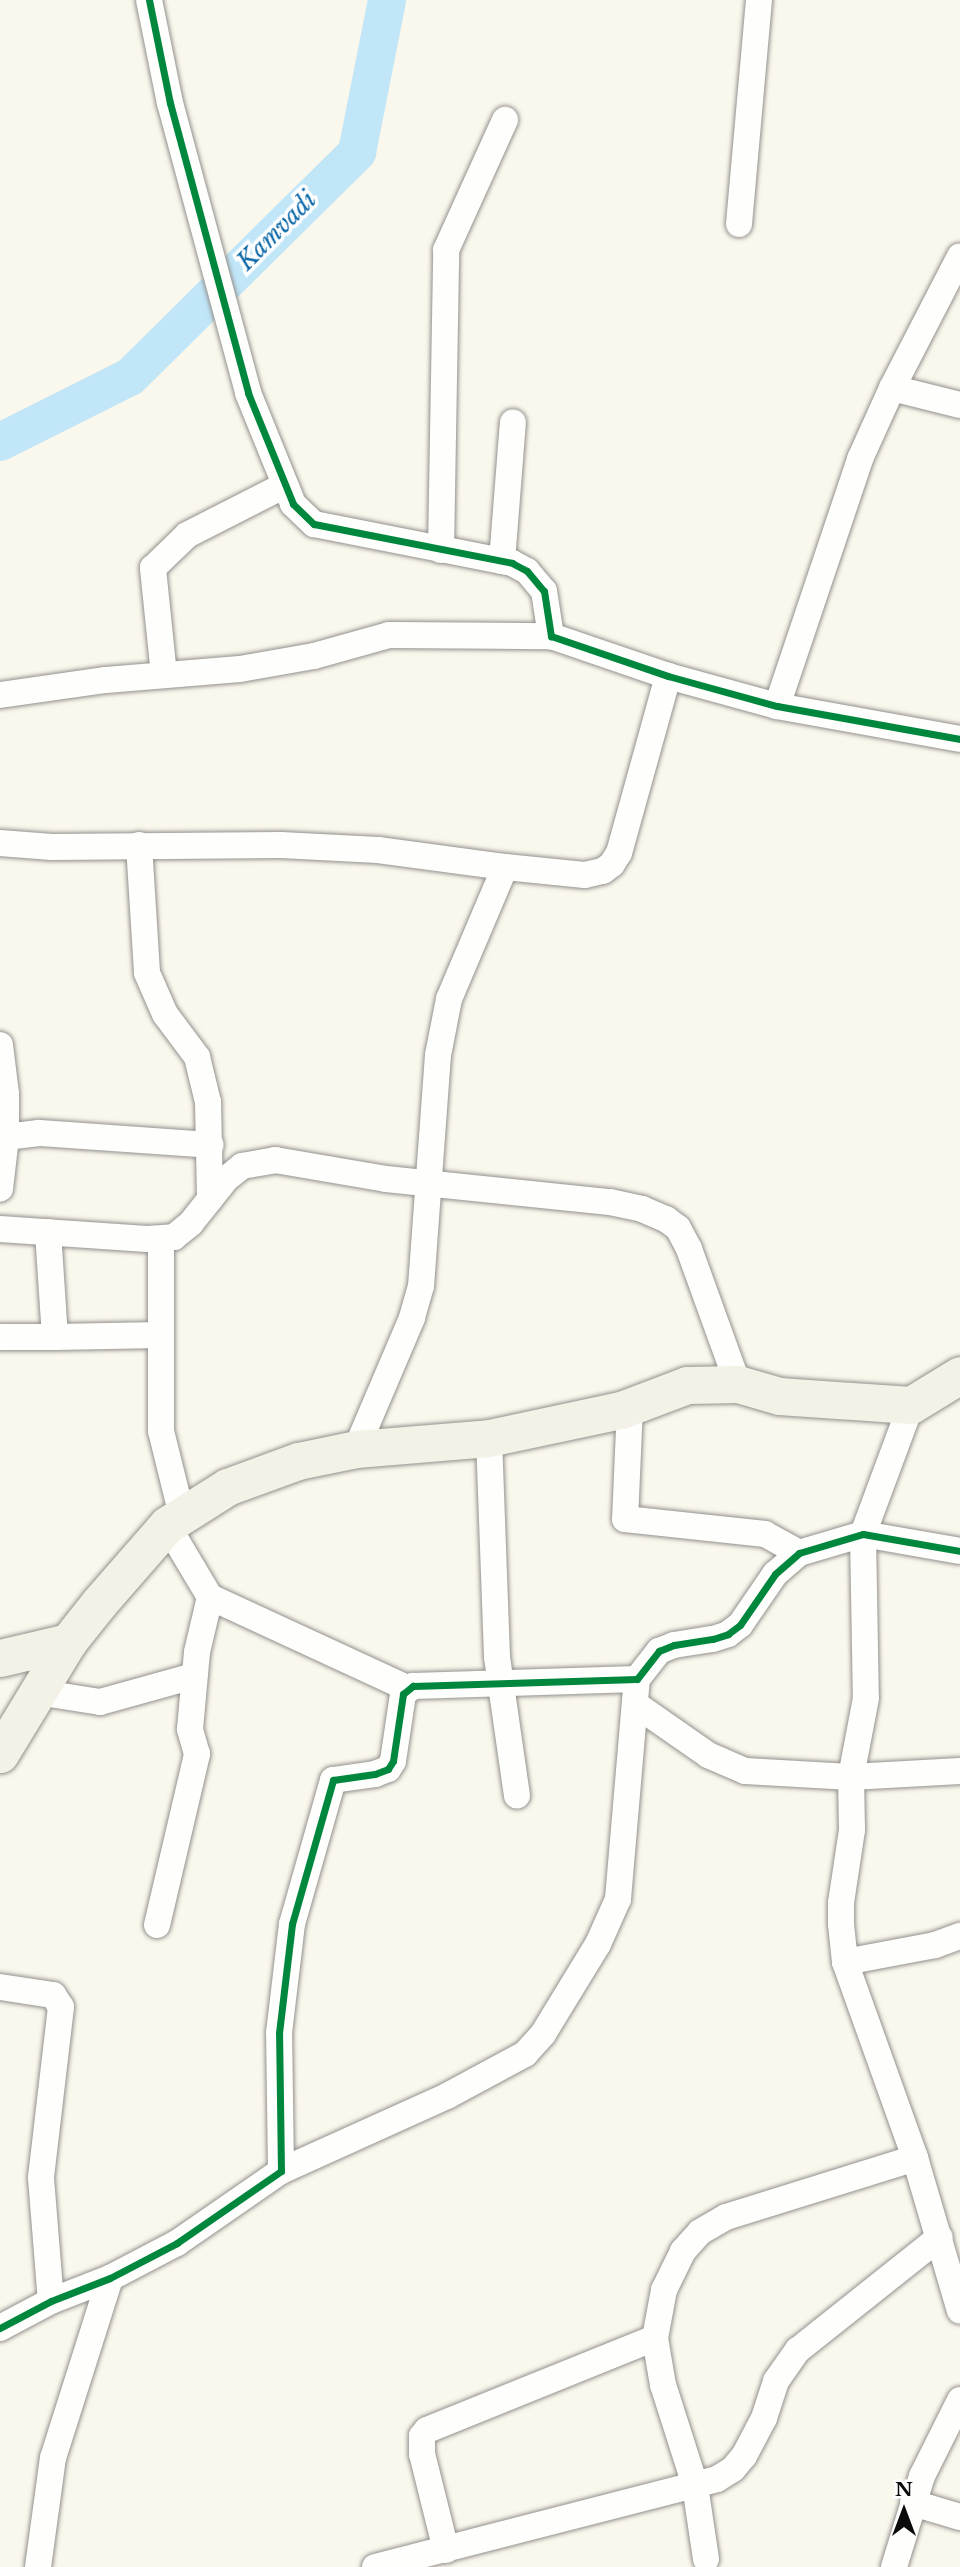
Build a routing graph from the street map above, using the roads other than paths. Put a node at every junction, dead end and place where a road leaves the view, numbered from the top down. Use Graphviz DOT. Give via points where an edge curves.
graph roads {
  1 [pos="149,0"];
  2 [pos="759,0"];
  3 [pos="505,120"];
  4 [pos="739,224"];
  5 [pos="960,256"];
  6 [pos="892,388"];
  7 [pos="960,405"];
  8 [pos="513,422"];
  9 [pos="285,485"];
  10 [pos="441,550"];
  11 [pos="502,561"];
  12 [pos="551,636"];
  13 [pos="164,675"];
  14 [pos="668,676"];
  15 [pos="0,695"];
  16 [pos="777,706"];
  17 [pos="960,739"];
  18 [pos="0,843"];
  19 [pos="139,845"];
  20 [pos="505,867"];
  21 [pos="0,1045"];
  22 [pos="6,1137"];
  23 [pos="211,1145"];
  24 [pos="430,1182"];
  25 [pos="0,1189"];
  26 [pos="210,1199"];
  27 [pos="0,1229"];
  28 [pos="48,1232"];
  29 [pos="162,1239"];
  30 [pos="161,1335"];
  31 [pos="55,1336"];
  32 [pos="0,1337"];
  33 [pos="960,1375"];
  34 [pos="738,1384"];
  35 [pos="911,1405"];
  36 [pos="630,1406"];
  37 [pos="489,1438"];
  38 [pos="356,1449"];
  39 [pos="175,1520"];
  40 [pos="863,1534"];
  41 [pos="960,1551"];
  42 [pos="799,1553"];
  43 [pos="210,1597"];
  44 [pos="68,1642"];
  45 [pos="0,1658"];
  46 [pos="194,1676"];
  47 [pos="502,1685"];
  48 [pos="409,1689"];
  49 [pos="37,1692"];
  50 [pos="636,1692"];
  51 [pos="0,1754"];
  52 [pos="960,1771"];
  53 [pos="851,1777"];
  54 [pos="517,1796"];
  55 [pos="156,1925"];
  56 [pos="960,1936"];
  57 [pos="845,1962"];
  58 [pos="0,1987"];
  59 [pos="915,2158"];
  60 [pos="281,2171"];
  61 [pos="940,2237"];
  62 [pos="110,2278"];
  63 [pos="51,2301"];
  64 [pos="960,2311"];
  65 [pos="0,2328"];
  66 [pos="655,2338"];
  67 [pos="960,2400"];
  68 [pos="695,2485"];
  69 [pos="913,2503"];
  70 [pos="960,2517"];
  71 [pos="446,2550"];
  72 [pos="706,2559"];
  73 [pos="45,2564"];
  74 [pos="375,2567"];
  75 [pos="894,2567"];
  1 -- 9 [label="street" via="170,103 248,393"];
  2 -- 4 [label="street"];
  3 -- 10 [label="street" via="446,250"];
  5 -- 6 [label="street"];
  6 -- 7 [label="street"];
  6 -- 16 [label="street" via="859,459"];
  8 -- 11 [label="street"];
  9 -- 10 [label="street" via="292,504 314,524"];
  9 -- 13 [label="street" via="187,535 153,568"];
  10 -- 11 [label="street"];
  11 -- 12 [label="street" via="527,571 544,591"];
  12 -- 13 [label="street" via="388,635 314,656 240,669"];
  12 -- 14 [label="street"];
  13 -- 15 [label="street"];
  14 -- 16 [label="street"];
  14 -- 20 [label="street" via="619,853 612,864 585,875"];
  16 -- 17 [label="street"];
  18 -- 19 [label="street"];
  19 -- 20 [label="street" via="378,850"];
  19 -- 23 [label="street" via="147,973 165,1014 197,1057 208,1102"];
  20 -- 24 [label="street" via="449,999 438,1055"];
  21 -- 22 [label="street"];
  22 -- 23 [label="street" via="39,1133"];
  22 -- 25 [label="street"];
  23 -- 26 [label="street"];
  24 -- 26 [label="street" via="275,1160 242,1166"];
  24 -- 34 [label="street" via="610,1202 666,1219 678,1228 689,1249"];
  24 -- 38 [label="street" via="418,1297"];
  26 -- 29 [label="street" via="184,1230"];
  27 -- 28 [label="street"];
  28 -- 29 [label="street"];
  28 -- 31 [label="street"];
  29 -- 30 [label="street"];
  30 -- 31 [label="street"];
  30 -- 39 [label="street" via="162,1432"];
  31 -- 32 [label="street"];
  33 -- 35 [label="street"];
  34 -- 35 [label="street" via="779,1396"];
  34 -- 36 [label="street" via="687,1385"];
  35 -- 40 [label="street"];
  36 -- 37 [label="street"];
  36 -- 42 [label="street" via="625,1519 765,1534"];
  37 -- 38 [label="street"];
  37 -- 47 [label="street" via="495,1623"];
  38 -- 39 [label="street" via="298,1461 228,1487"];
  39 -- 43 [label="street"];
  39 -- 44 [label="street"];
  40 -- 41 [label="street"];
  40 -- 42 [label="street"];
  40 -- 53 [label="street" via="866,1698"];
  42 -- 50 [label="street" via="775,1574 740,1625 720,1637 659,1651"];
  43 -- 46 [label="street"];
  43 -- 48 [label="street"];
  44 -- 45 [label="street"];
  44 -- 49 [label="street"];
  46 -- 49 [label="street" via="100,1702"];
  46 -- 55 [label="street" via="190,1729 197,1754"];
  47 -- 48 [label="street" via="428,1684"];
  47 -- 50 [label="street"];
  47 -- 54 [label="street"];
  48 -- 60 [label="street" via="399,1709 388,1769 333,1780 292,1924 279,2034"];
  49 -- 51 [label="street"];
  50 -- 53 [label="street" via="708,1755 735,1768"];
  50 -- 60 [label="street" via="618,1899 598,1944 543,2034 524,2054 447,2096"];
  52 -- 53 [label="street"];
  53 -- 57 [label="street" via="852,1830 841,1903"];
  56 -- 57 [label="street"];
  57 -- 59 [label="street"];
  58 -- 63 [label="street" via="52,1995 61,2007 41,2178"];
  59 -- 61 [label="street"];
  59 -- 66 [label="street" via="726,2217 700,2232 683,2251 664,2290"];
  60 -- 62 [label="street" via="177,2243"];
  61 -- 64 [label="street"];
  61 -- 68 [label="street" via="799,2350 776,2381 744,2456 725,2474"];
  62 -- 63 [label="street"];
  62 -- 73 [label="street" via="56,2445"];
  63 -- 65 [label="street"];
  66 -- 68 [label="street" via="663,2385"];
  66 -- 71 [label="street" via="422,2436 422,2454"];
  67 -- 69 [label="street"];
  68 -- 71 [label="street"];
  68 -- 72 [label="street"];
  69 -- 70 [label="street"];
  69 -- 75 [label="street"];
  71 -- 74 [label="street"];
}
